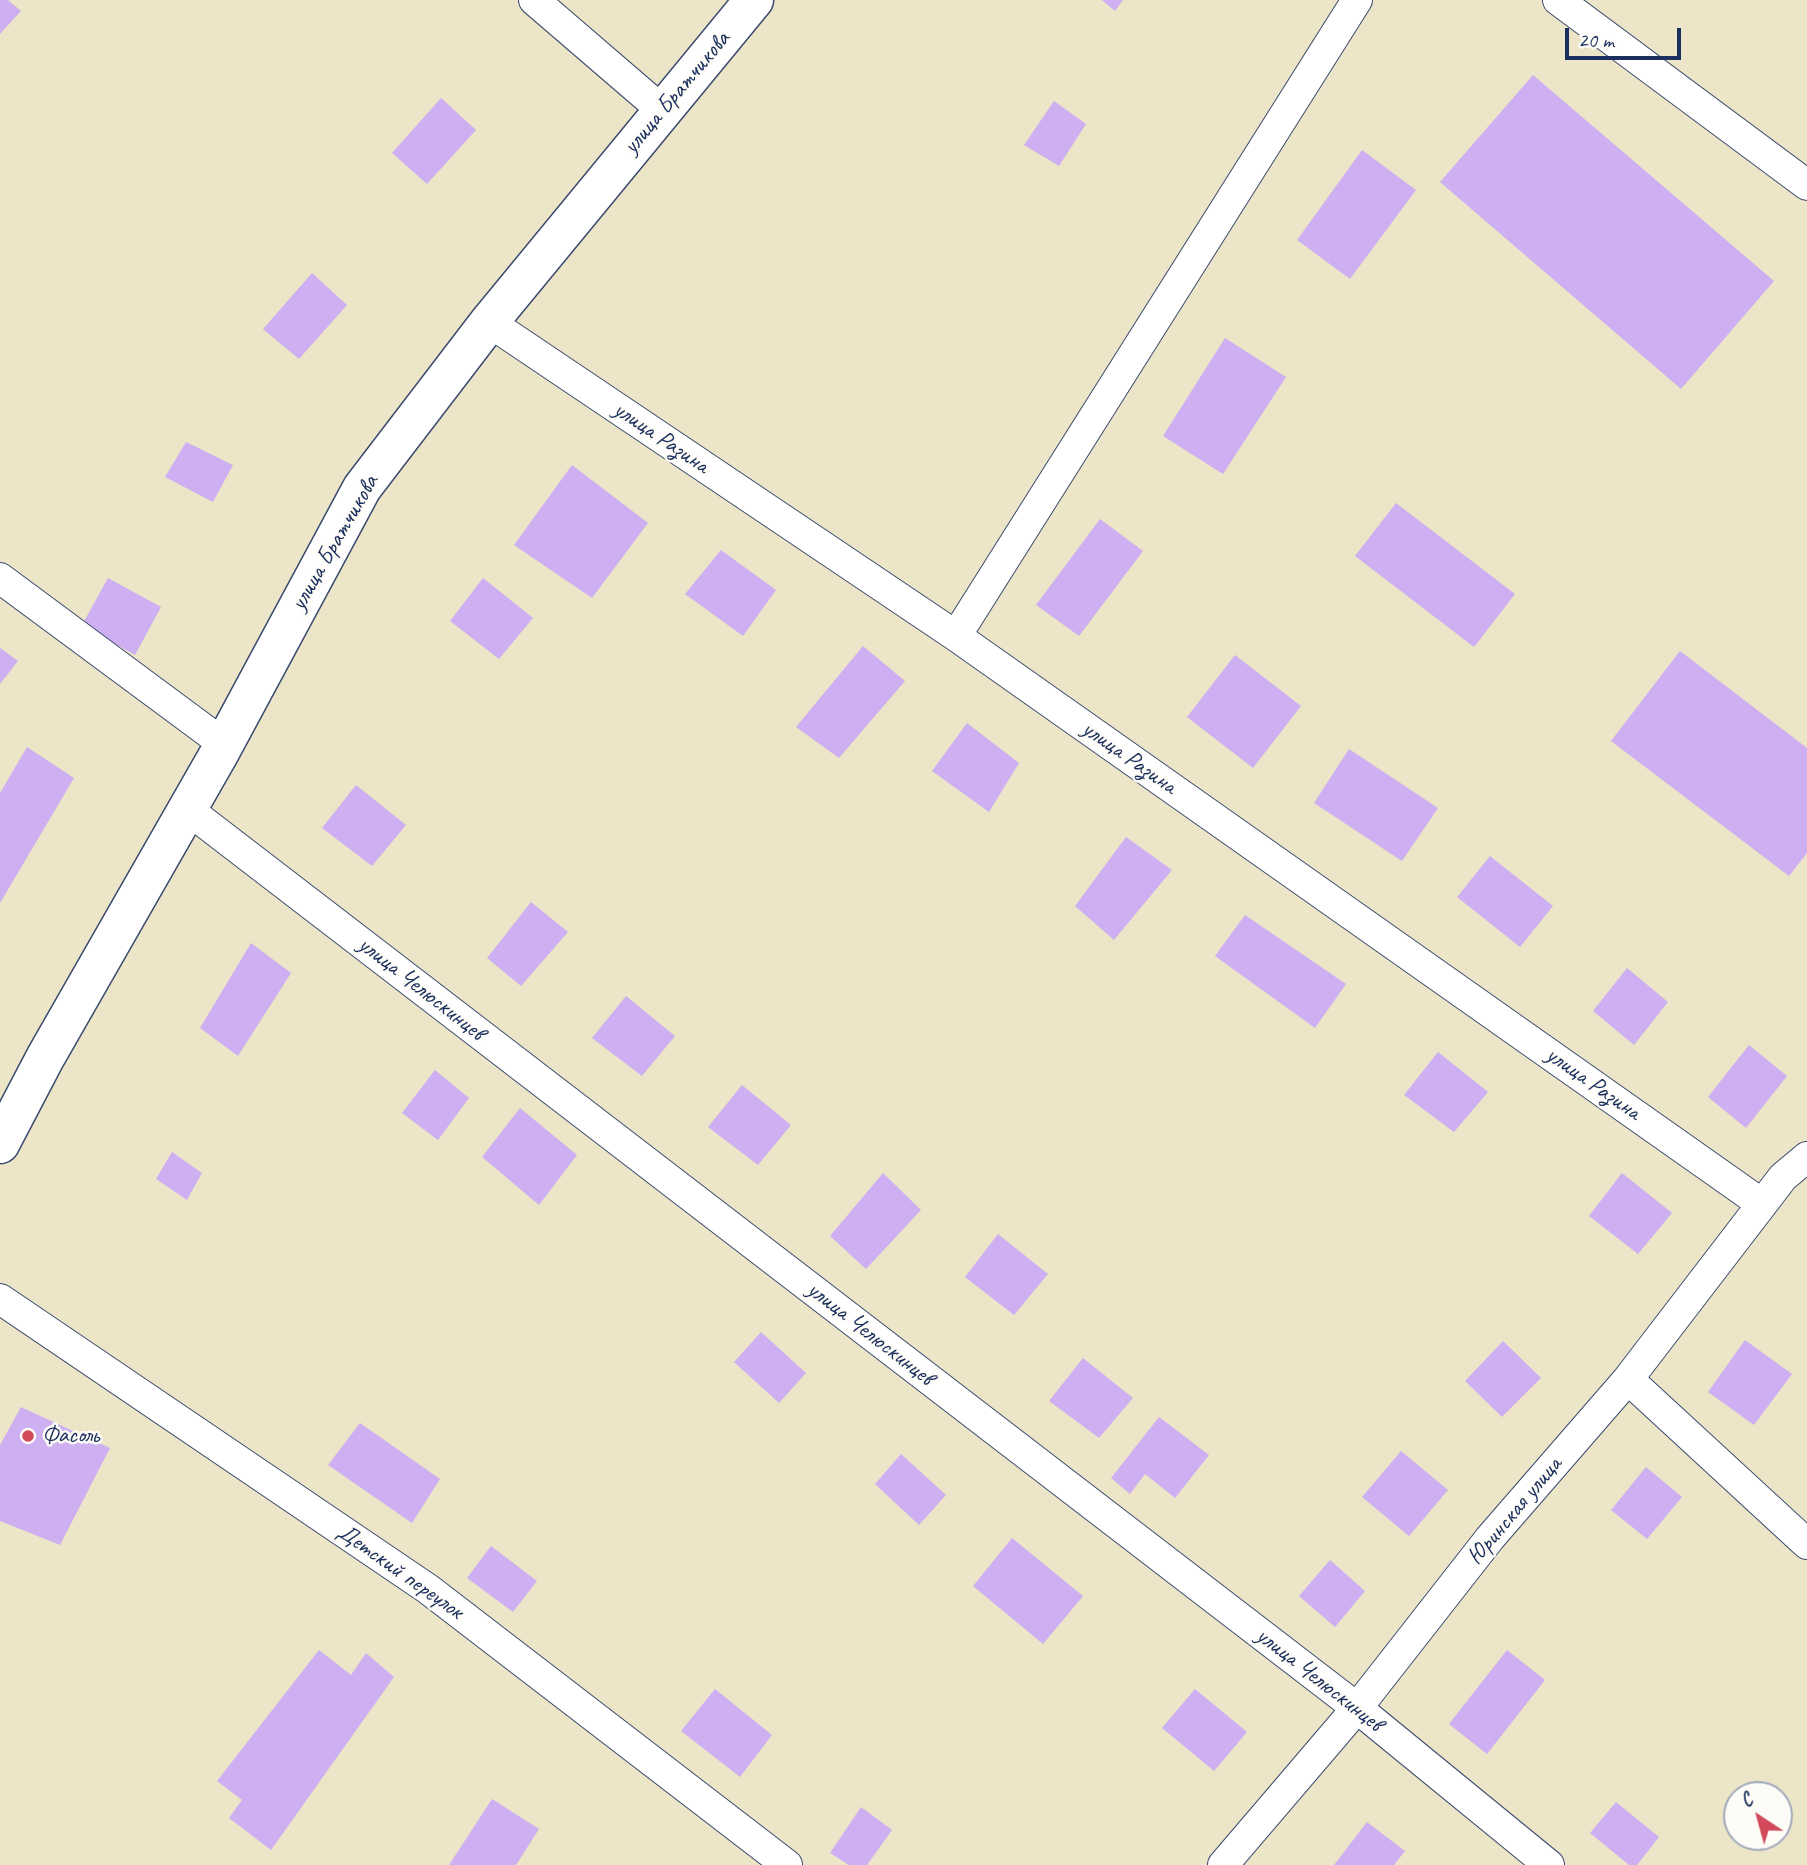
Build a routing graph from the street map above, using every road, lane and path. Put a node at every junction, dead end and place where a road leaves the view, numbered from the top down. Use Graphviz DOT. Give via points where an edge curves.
graph roads {
  1 [pos="534,0"];
  2 [pos="754,0"];
  3 [pos="1357,0"];
  4 [pos="1558,0"];
  5 [pos="663,111"];
  6 [pos="1807,185"];
  7 [pos="489,322"];
  8 [pos="0,578"];
  9 [pos="956,636"];
  10 [pos="224,744"];
  11 [pos="187,809"];
  12 [pos="0,1144"];
  13 [pos="1807,1157"];
  14 [pos="1762,1204"];
  15 [pos="0,1299"];
  16 [pos="1628,1379"];
  17 [pos="1807,1544"];
  18 [pos="1357,1708"];
  19 [pos="787,1865"];
  20 [pos="1223,1865"];
  21 [pos="1549,1865"];
  1 -- 5 [label="street"];
  2 -- 5 [label="main road, улица Братчикова"];
  3 -- 9 [label="street"];
  4 -- 6 [label="street"];
  5 -- 7 [label="main road, улица Братчикова"];
  7 -- 9 [label="street, улица Разина"];
  7 -- 10 [label="main road, улица Братчикова" via="362,488"];
  8 -- 10 [label="street"];
  9 -- 14 [label="street, улица Разина"];
  10 -- 11 [label="main road, улица Братчикова"];
  11 -- 12 [label="main road, улица Братчикова"];
  11 -- 18 [label="street, улица Челюскинцев"];
  13 -- 14 [label="street, Юринская улица" via="1783,1177"];
  14 -- 16 [label="street, Юринская улица"];
  15 -- 19 [label="street, Детский переулок" via="428,1589"];
  16 -- 17 [label="street"];
  16 -- 18 [label="street, Юринская улица" via="1490,1538"];
  18 -- 20 [label="street, Юринская улица"];
  18 -- 21 [label="street, улица Челюскинцев"];
}
